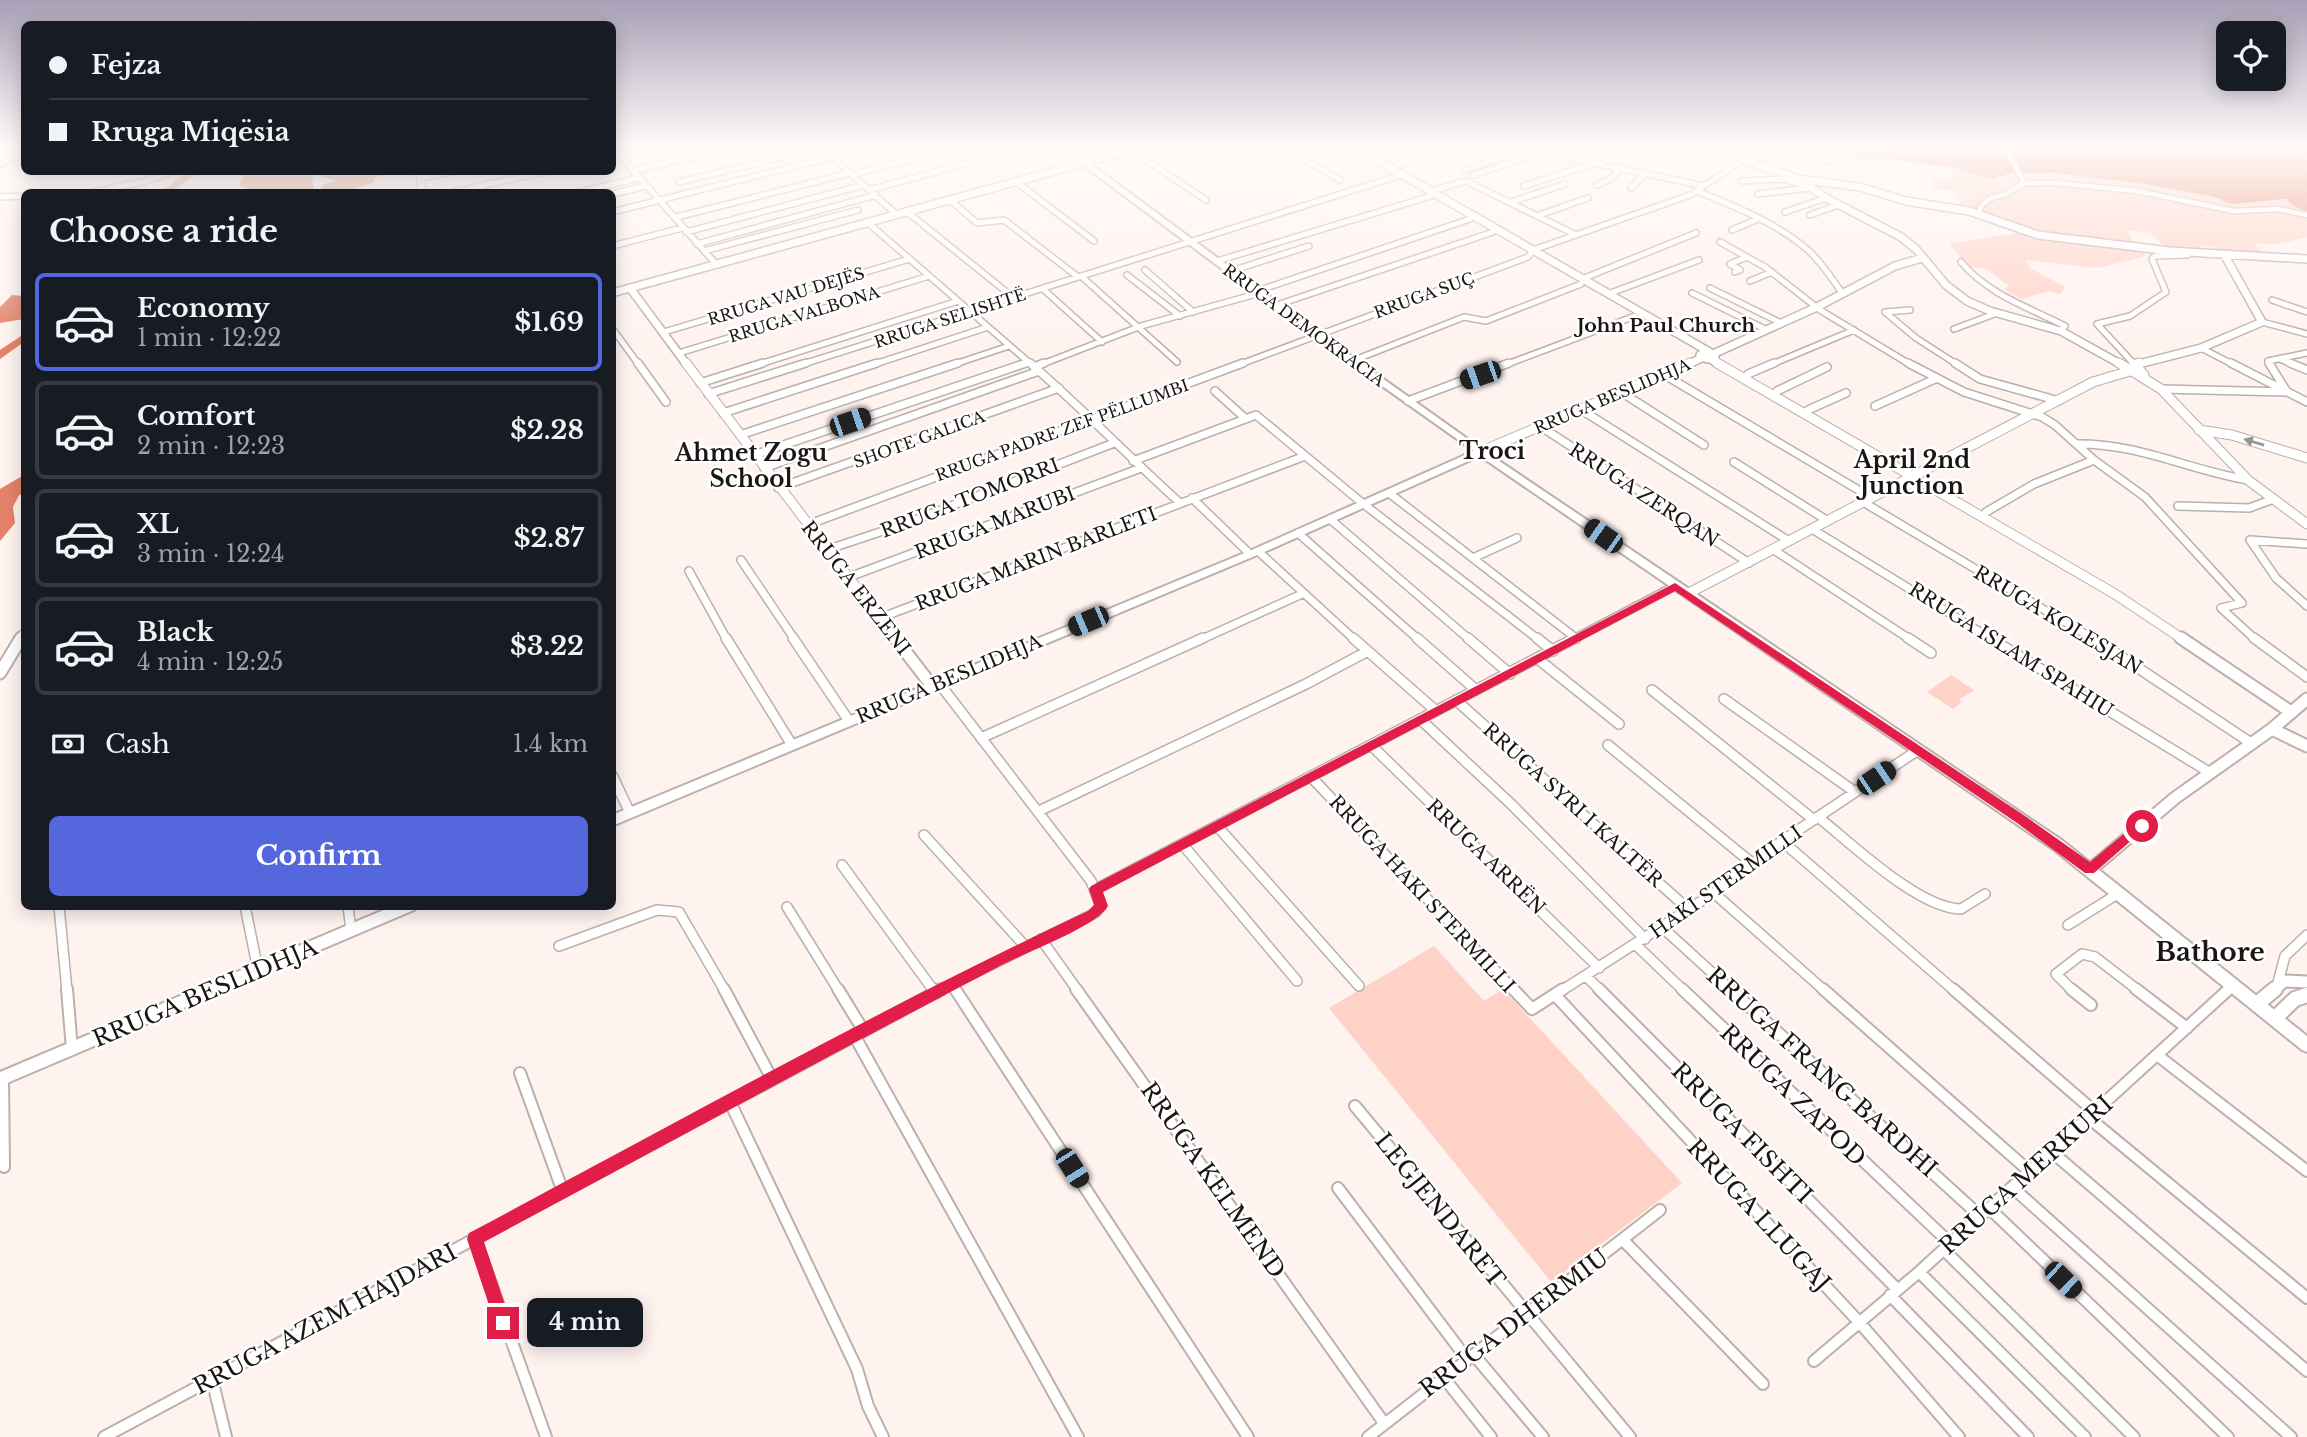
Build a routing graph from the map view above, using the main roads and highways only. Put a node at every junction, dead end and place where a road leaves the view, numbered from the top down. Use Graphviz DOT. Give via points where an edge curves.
graph roads {
  1 [pos="1155,215"];
  2 [pos="1480,452"];
  3 [pos="616,819"];
  4 [pos="400,910"];
  5 [pos="2307,1045"];
  6 [pos="1,1078"];
  1 -- 2 [label="main road, RRUGA DEMOKRACIA"];
  2 -- 3 [label="main road, RRUGA BESLIDHJA" via="1254,552"];
  2 -- 5 [label="main road, RRUGA DEMOKRACIA" via="2090,870"];
  4 -- 6 [label="main road, RRUGA BESLIDHJA"];
}
